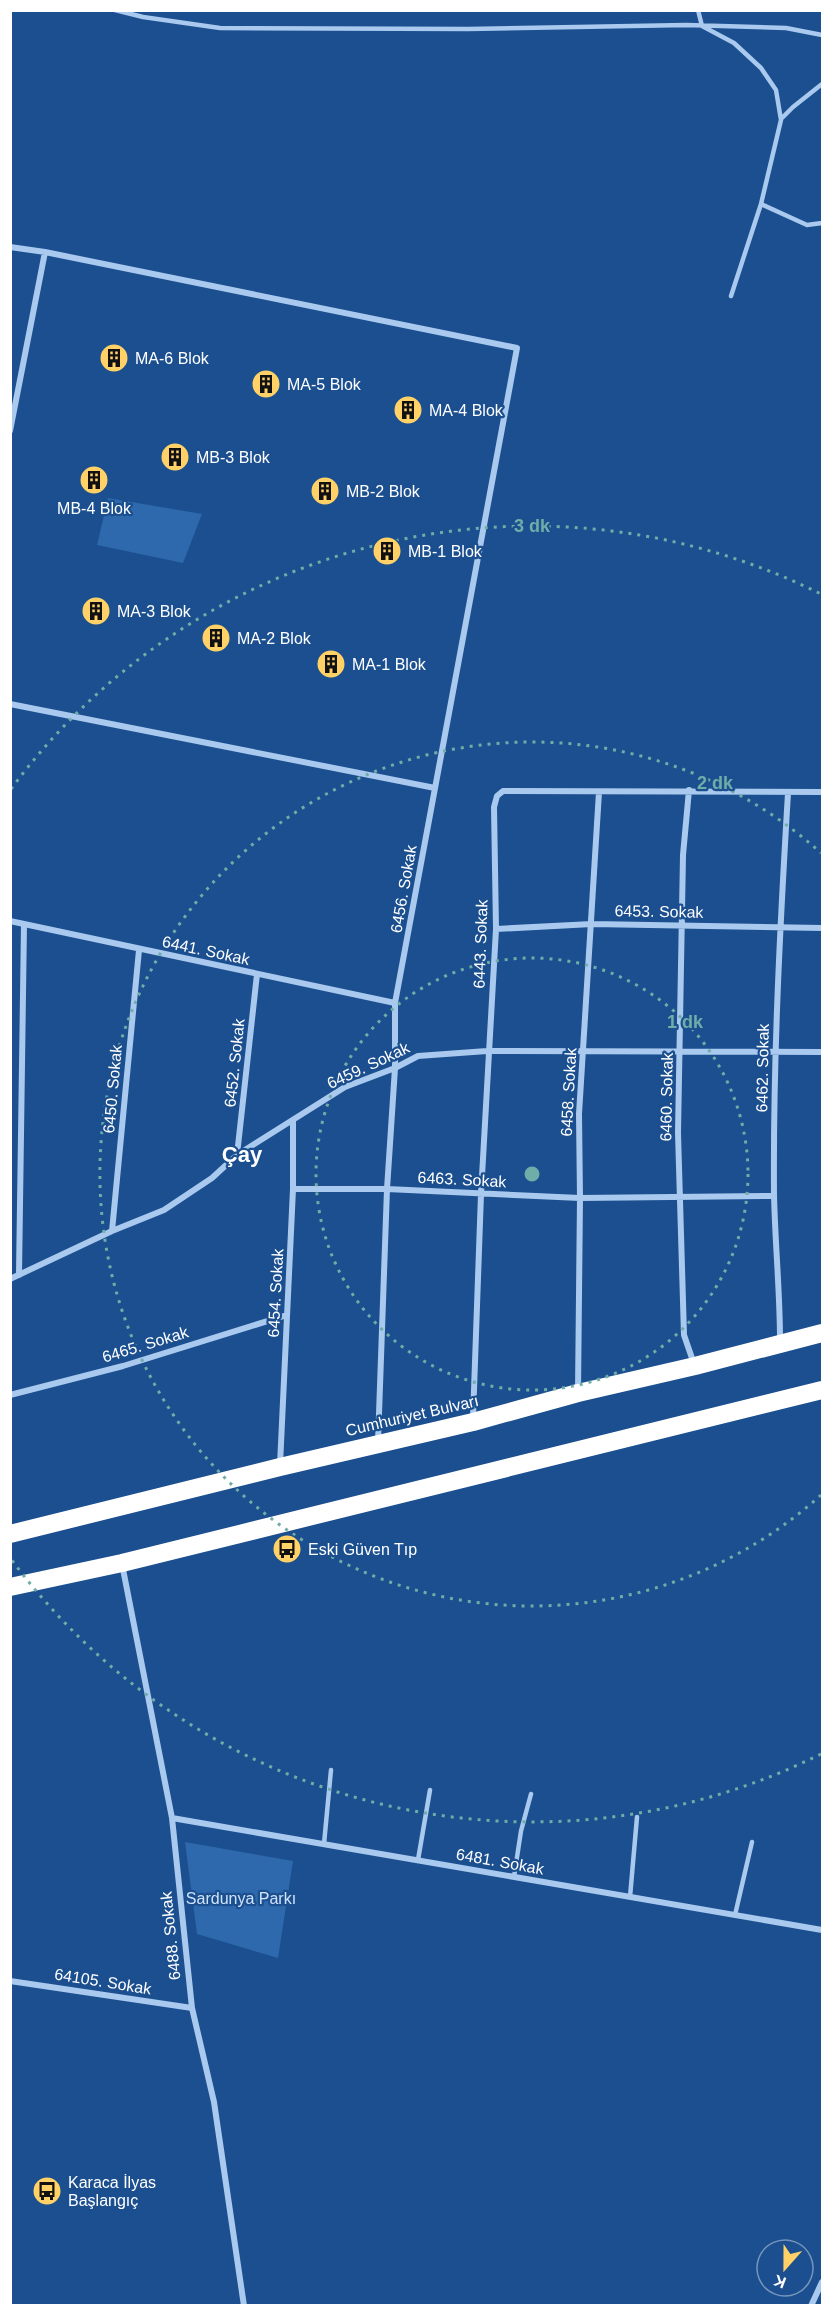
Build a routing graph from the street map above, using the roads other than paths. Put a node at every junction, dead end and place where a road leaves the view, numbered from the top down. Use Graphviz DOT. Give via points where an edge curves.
graph roads {
  1 [pos="115,10"];
  2 [pos="698,10"];
  3 [pos="702,26"];
  4 [pos="822,35"];
  5 [pos="822,84"];
  6 [pos="781,120"];
  7 [pos="761,204"];
  8 [pos="822,223"];
  9 [pos="10,247"];
  10 [pos="45,252"];
  11 [pos="730,296"];
  12 [pos="10,431"];
  13 [pos="10,704"];
  14 [pos="435,788"];
  15 [pos="689,790"];
  16 [pos="599,792"];
  17 [pos="788,792"];
  18 [pos="822,792"];
  19 [pos="10,921"];
  20 [pos="24,924"];
  21 [pos="592,924"];
  22 [pos="683,925"];
  23 [pos="780,927"];
  24 [pos="822,928"];
  25 [pos="495,929"];
  26 [pos="139,950"];
  27 [pos="257,974"];
  28 [pos="396,1004"];
  29 [pos="488,1051"];
  30 [pos="583,1051"];
  31 [pos="822,1052"];
  32 [pos="680,1053"];
  33 [pos="776,1053"];
  34 [pos="395,1068"];
  35 [pos="293,1121"];
  36 [pos="237,1155"];
  37 [pos="293,1189"];
  38 [pos="387,1189"];
  39 [pos="481,1194"];
  40 [pos="774,1196"];
  41 [pos="580,1198"];
  42 [pos="679,1198"];
  43 [pos="112,1231"];
  44 [pos="19,1275"];
  45 [pos="10,1279"];
  46 [pos="287,1315"];
  47 [pos="822,1333"];
  48 [pos="780,1344"];
  49 [pos="695,1366"];
  50 [pos="822,1390"];
  51 [pos="578,1393"];
  52 [pos="10,1395"];
  53 [pos="473,1422"];
  54 [pos="378,1443"];
  55 [pos="280,1467"];
  56 [pos="10,1534"];
  57 [pos="122,1563"];
  58 [pos="10,1587"];
  59 [pos="331,1770"];
  60 [pos="430,1790"];
  61 [pos="531,1794"];
  62 [pos="637,1817"];
  63 [pos="172,1818"];
  64 [pos="752,1842"];
  65 [pos="324,1844"];
  66 [pos="418,1860"];
  67 [pos="514,1877"];
  68 [pos="630,1897"];
  69 [pos="735,1915"];
  70 [pos="822,1930"];
  71 [pos="10,1981"];
  72 [pos="192,2008"];
  73 [pos="822,2282"];
  74 [pos="244,2306"];
  75 [pos="812,2306"];
  1 -- 3 [label="lane" via="220,28"];
  2 -- 3 [label="lane"];
  3 -- 4 [label="lane" via="786,28"];
  3 -- 6 [label="lane" via="734,44 761,68 776,90"];
  5 -- 6 [label="lane"];
  6 -- 7 [label="lane"];
  7 -- 8 [label="lane" via="807,225"];
  7 -- 11 [label="lane"];
  9 -- 10 [label="street"];
  10 -- 12 [label="street"];
  10 -- 14 [label="street, 6456. Sokak" via="517,348"];
  13 -- 14 [label="street"];
  14 -- 28 [label="street, 6456. Sokak"];
  15 -- 16 [label="street, 6443. Sokak"];
  15 -- 17 [label="street, 6443. Sokak"];
  15 -- 22 [label="street, 6460. Sokak" via="683,855"];
  16 -- 21 [label="street, 6458. Sokak"];
  16 -- 25 [label="street, 6443. Sokak" via="503,791 497,796"];
  17 -- 18 [label="street, 6443. Sokak"];
  17 -- 23 [label="street, 6462. Sokak"];
  19 -- 20 [label="street, 6441. Sokak"];
  20 -- 26 [label="street, 6441. Sokak"];
  20 -- 44 [label="street"];
  21 -- 22 [label="street, 6453. Sokak"];
  21 -- 25 [label="street, 6453. Sokak"];
  21 -- 30 [label="street, 6458. Sokak"];
  22 -- 23 [label="street, 6453. Sokak"];
  22 -- 32 [label="street, 6460. Sokak"];
  23 -- 24 [label="street, 6453. Sokak"];
  23 -- 33 [label="street, 6462. Sokak"];
  25 -- 29 [label="street, 6443. Sokak"];
  26 -- 27 [label="street, 6441. Sokak"];
  26 -- 43 [label="street, 6450. Sokak"];
  27 -- 28 [label="street, 6441. Sokak"];
  27 -- 36 [label="street, 6452. Sokak"];
  28 -- 34 [label="street, 6456. Sokak"];
  29 -- 30 [label="street, 6459. Sokak"];
  29 -- 34 [label="street, 6459. Sokak" via="418,1056"];
  29 -- 39 [label="street, 6443. Sokak"];
  30 -- 32 [label="street, 6459. Sokak"];
  30 -- 41 [label="street, 6458. Sokak"];
  31 -- 33 [label="street, 6459. Sokak"];
  32 -- 33 [label="street, 6459. Sokak"];
  32 -- 42 [label="street, 6460. Sokak"];
  33 -- 40 [label="street, 6462. Sokak"];
  34 -- 35 [label="street, 6459. Sokak" via="345,1087"];
  34 -- 38 [label="street, 6456. Sokak"];
  35 -- 36 [label="street, 6459. Sokak"];
  35 -- 37 [label="street, 6454. Sokak"];
  36 -- 43 [label="street, 6459. Sokak" via="212,1178 164,1210"];
  37 -- 38 [label="street, 6463. Sokak"];
  37 -- 46 [label="street, 6454. Sokak"];
  38 -- 39 [label="street, 6463. Sokak"];
  38 -- 54 [label="street, 6456. Sokak"];
  39 -- 41 [label="street, 6463. Sokak"];
  39 -- 53 [label="street, 6443. Sokak"];
  40 -- 42 [label="street, 6463. Sokak"];
  40 -- 48 [label="street, 6462. Sokak"];
  41 -- 42 [label="street, 6463. Sokak"];
  41 -- 51 [label="street, 6458. Sokak"];
  42 -- 49 [label="street, 6460. Sokak" via="684,1335"];
  43 -- 44 [label="street, 6459. Sokak"];
  44 -- 45 [label="street, 6459. Sokak"];
  46 -- 52 [label="street, 6465. Sokak" via="123,1366"];
  46 -- 55 [label="street, 6454. Sokak"];
  47 -- 48 [label="highway, Cumhuriyet Bulvarı"];
  48 -- 49 [label="highway, Cumhuriyet Bulvarı"];
  49 -- 51 [label="highway, Cumhuriyet Bulvarı"];
  50 -- 57 [label="highway"];
  51 -- 53 [label="highway, Cumhuriyet Bulvarı"];
  53 -- 54 [label="highway, Cumhuriyet Bulvarı"];
  54 -- 55 [label="highway, Cumhuriyet Bulvarı"];
  55 -- 56 [label="highway, Cumhuriyet Bulvarı"];
  57 -- 58 [label="highway"];
  57 -- 63 [label="street, 6488. Sokak"];
  59 -- 65 [label="lane"];
  60 -- 66 [label="lane"];
  61 -- 67 [label="lane" via="520,1831"];
  62 -- 68 [label="lane"];
  63 -- 65 [label="street, 6481. Sokak"];
  63 -- 72 [label="street, 6488. Sokak"];
  64 -- 69 [label="lane"];
  65 -- 66 [label="street, 6481. Sokak"];
  66 -- 67 [label="street, 6481. Sokak"];
  67 -- 68 [label="street, 6481. Sokak"];
  68 -- 69 [label="street, 6481. Sokak"];
  69 -- 70 [label="street, 6481. Sokak"];
  71 -- 72 [label="street, 64105. Sokak"];
  72 -- 74 [label="street, 6488. Sokak" via="214,2102"];
  73 -- 75 [label="street"];
}
